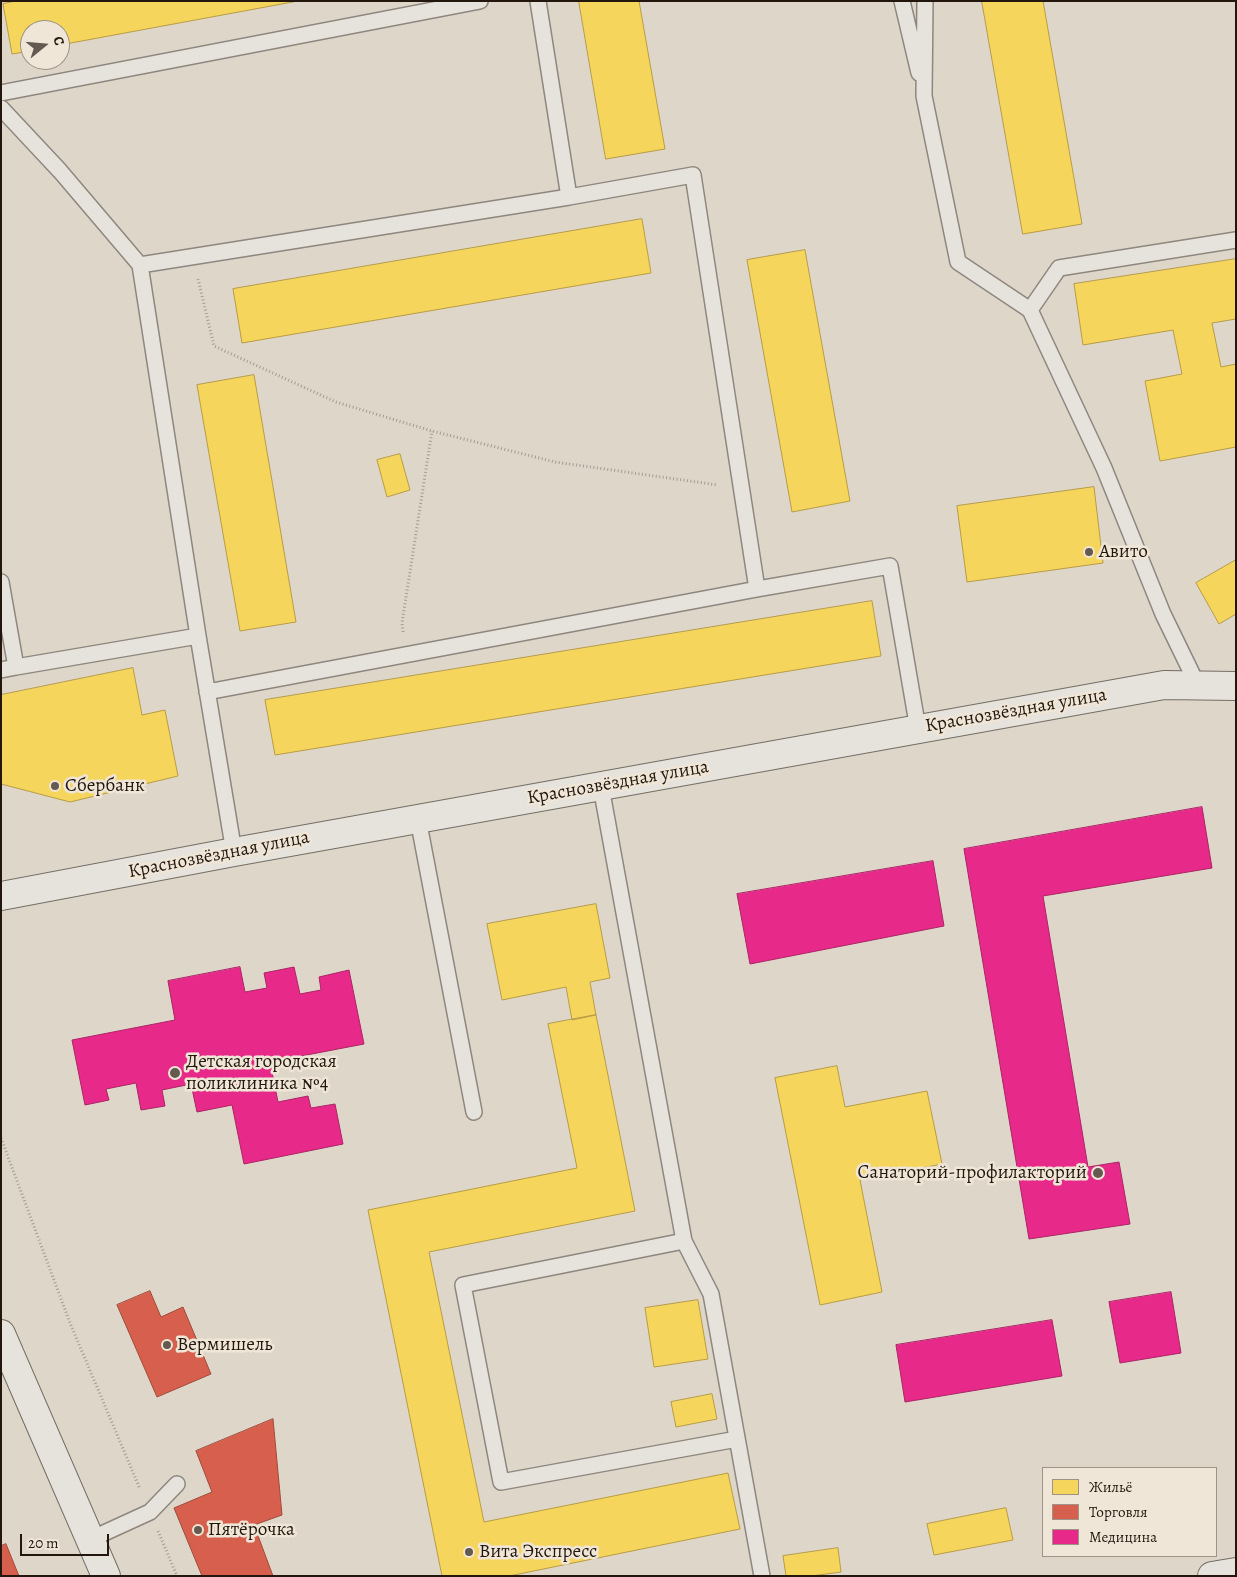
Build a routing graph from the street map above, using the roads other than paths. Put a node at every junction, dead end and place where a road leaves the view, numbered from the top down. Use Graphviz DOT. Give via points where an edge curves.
graph roads {
  1 [pos="480,1"];
  2 [pos="538,1"];
  3 [pos="902,1"];
  4 [pos="925,1"];
  5 [pos="1,93"];
  6 [pos="924,96"];
  7 [pos="1,108"];
  8 [pos="569,197"];
  9 [pos="1236,240"];
  10 [pos="140,265"];
  11 [pos="1030,310"];
  12 [pos="1,582"];
  13 [pos="757,589"];
  14 [pos="198,636"];
  15 [pos="9,668"];
  16 [pos="1198,686"];
  17 [pos="1236,686"];
  18 [pos="207,692"];
  19 [pos="918,728"];
  20 [pos="601,787"];
  21 [pos="418,819"];
  22 [pos="234,852"];
  23 [pos="1,896"];
  24 [pos="474,1112"];
  25 [pos="684,1242"];
  26 [pos="1,1334"];
  27 [pos="737,1439"];
  28 [pos="177,1484"];
  29 [pos="90,1539"];
  30 [pos="1236,1572"];
  31 [pos="106,1576"];
  32 [pos="762,1576"];
  33 [pos="1212,1576"];
  1 -- 5 [label="lane"];
  2 -- 8 [label="lane"];
  3 -- 6 [label="lane"];
  4 -- 6 [label="lane"];
  6 -- 11 [label="lane" via="958,262"];
  7 -- 10 [label="lane"];
  8 -- 10 [label="lane"];
  8 -- 13 [label="lane" via="694,175"];
  9 -- 11 [label="lane" via="1059,268"];
  10 -- 14 [label="lane"];
  11 -- 16 [label="lane" via="1104,468 1163,614"];
  12 -- 15 [label="lane"];
  13 -- 18 [label="lane"];
  13 -- 19 [label="lane" via="890,566"];
  14 -- 15 [label="lane"];
  14 -- 18 [label="lane"];
  16 -- 17 [label="street, Краснозвёздная улица"];
  16 -- 19 [label="street, Краснозвёздная улица" via="1164,685"];
  18 -- 22 [label="lane"];
  19 -- 20 [label="street, Краснозвёздная улица"];
  20 -- 21 [label="street, Краснозвёздная улица"];
  20 -- 25 [label="lane"];
  21 -- 22 [label="street, Краснозвёздная улица"];
  21 -- 24 [label="lane"];
  22 -- 23 [label="street, Краснозвёздная улица"];
  25 -- 27 [label="lane" via="711,1294"];
  25 -- 27 [label="lane" via="463,1285 501,1482"];
  26 -- 29 [label="street"];
  27 -- 32 [label="lane"];
  28 -- 29 [label="lane" via="150,1512"];
  29 -- 31 [label="street"];
  30 -- 33 [label="street"];
}
